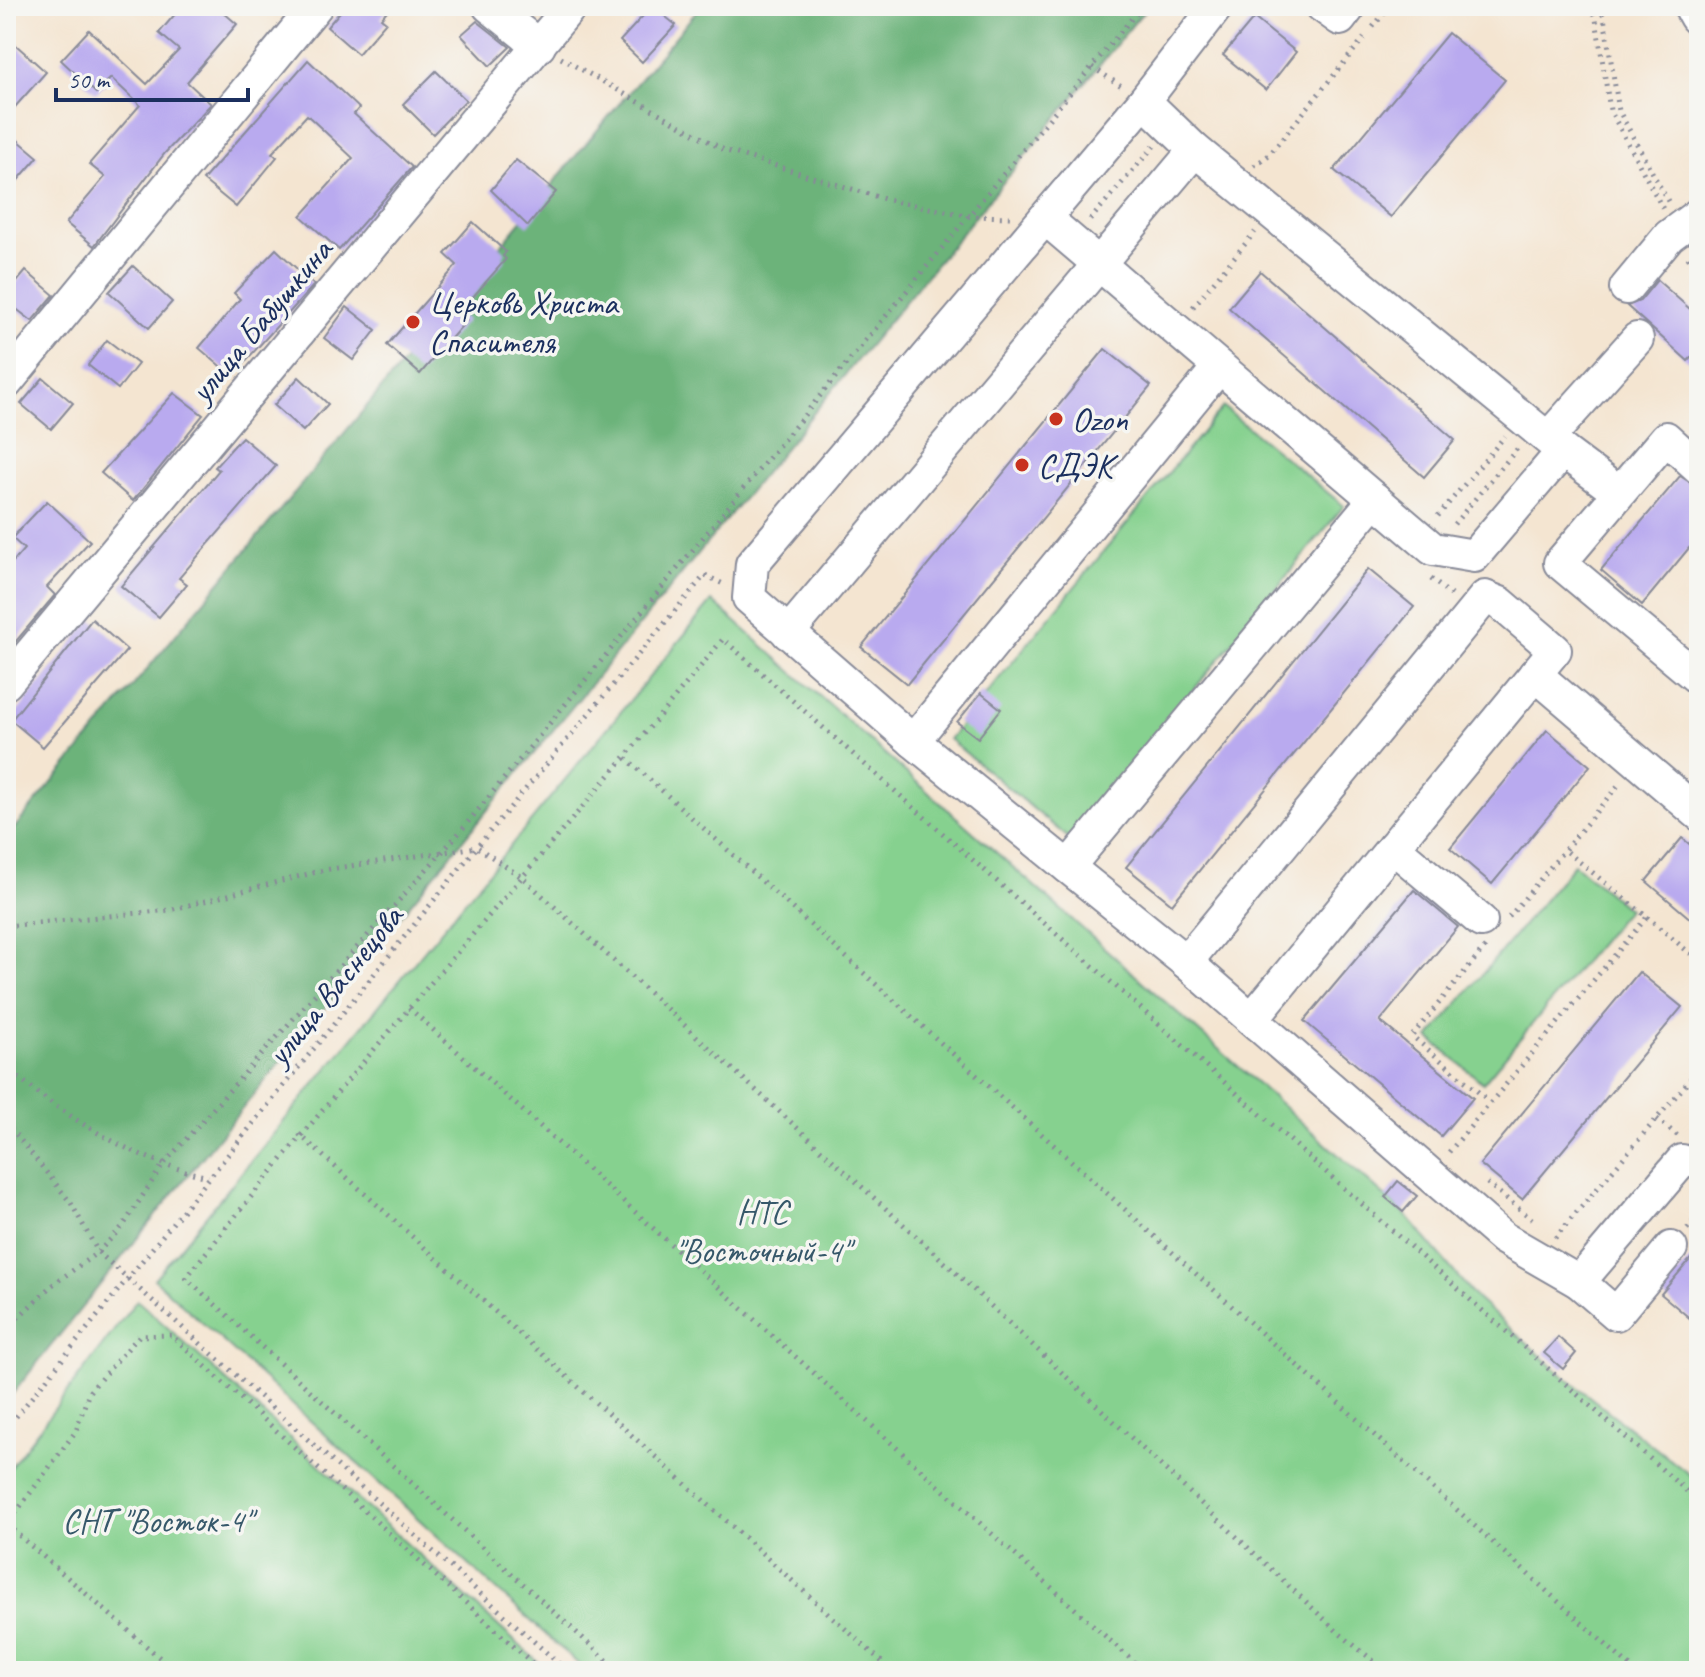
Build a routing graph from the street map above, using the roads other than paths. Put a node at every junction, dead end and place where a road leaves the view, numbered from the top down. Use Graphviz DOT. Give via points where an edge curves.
graph roads {
  1 [pos="316,6"];
  2 [pos="489,6"];
  3 [pos="571,6"];
  4 [pos="1217,6"];
  5 [pos="1322,6"];
  6 [pos="1350,6"];
  7 [pos="1694,6"];
  8 [pos="1699,15"];
  9 [pos="539,46"];
  10 [pos="1144,101"];
  11 [pos="1195,150"];
  12 [pos="1045,218"];
  13 [pos="1685,223"];
  14 [pos="1098,264"];
  15 [pos="1626,288"];
  16 [pos="1637,339"];
  17 [pos="1219,367"];
  18 [pos="6,383"];
  19 [pos="1556,444"];
  20 [pos="1699,468"];
  21 [pos="1619,493"];
  22 [pos="1375,499"];
  23 [pos="1474,556"];
  24 [pos="1485,597"];
  25 [pos="788,633"];
  26 [pos="1535,674"];
  27 [pos="1699,679"];
  28 [pos="6,683"];
  29 [pos="913,741"];
  30 [pos="1699,814"];
  31 [pos="1393,847"];
  32 [pos="1068,867"];
  33 [pos="1492,928"];
  34 [pos="1186,962"];
  35 [pos="1252,1019"];
  36 [pos="1682,1161"];
  37 [pos="1671,1248"];
  38 [pos="1579,1282"];
  1 -- 18 [label="street"];
  2 -- 9 [label="street"];
  3 -- 9 [label="street, улица Бабушкина"];
  4 -- 10 [label="street"];
  5 -- 6 [label="street" via="1340,19"];
  7 -- 8 [label="main road"];
  9 -- 28 [label="street, улица Бабушкина"];
  10 -- 11 [label="street"];
  10 -- 12 [label="street"];
  11 -- 14 [label="street"];
  11 -- 19 [label="street"];
  12 -- 14 [label="street"];
  12 -- 25 [label="street" via="752,564 749,598"];
  13 -- 15 [label="street"];
  14 -- 17 [label="street"];
  14 -- 25 [label="street"];
  16 -- 19 [label="street"];
  17 -- 22 [label="street"];
  17 -- 29 [label="street"];
  19 -- 21 [label="street"];
  19 -- 23 [label="street"];
  20 -- 21 [label="street" via="1666,438"];
  21 -- 27 [label="street" via="1560,563"];
  22 -- 23 [label="street" via="1433,549"];
  22 -- 32 [label="street"];
  23 -- 24 [label="street"];
  24 -- 26 [label="street" via="1500,603 1555,650"];
  24 -- 34 [label="street"];
  25 -- 29 [label="street"];
  26 -- 30 [label="street"];
  26 -- 31 [label="street"];
  29 -- 32 [label="street"];
  31 -- 33 [label="street"];
  31 -- 35 [label="street"];
  32 -- 34 [label="street"];
  34 -- 35 [label="street"];
  35 -- 38 [label="street" via="1503,1238"];
  36 -- 38 [label="street"];
  37 -- 38 [label="street" via="1616,1314"];
}
